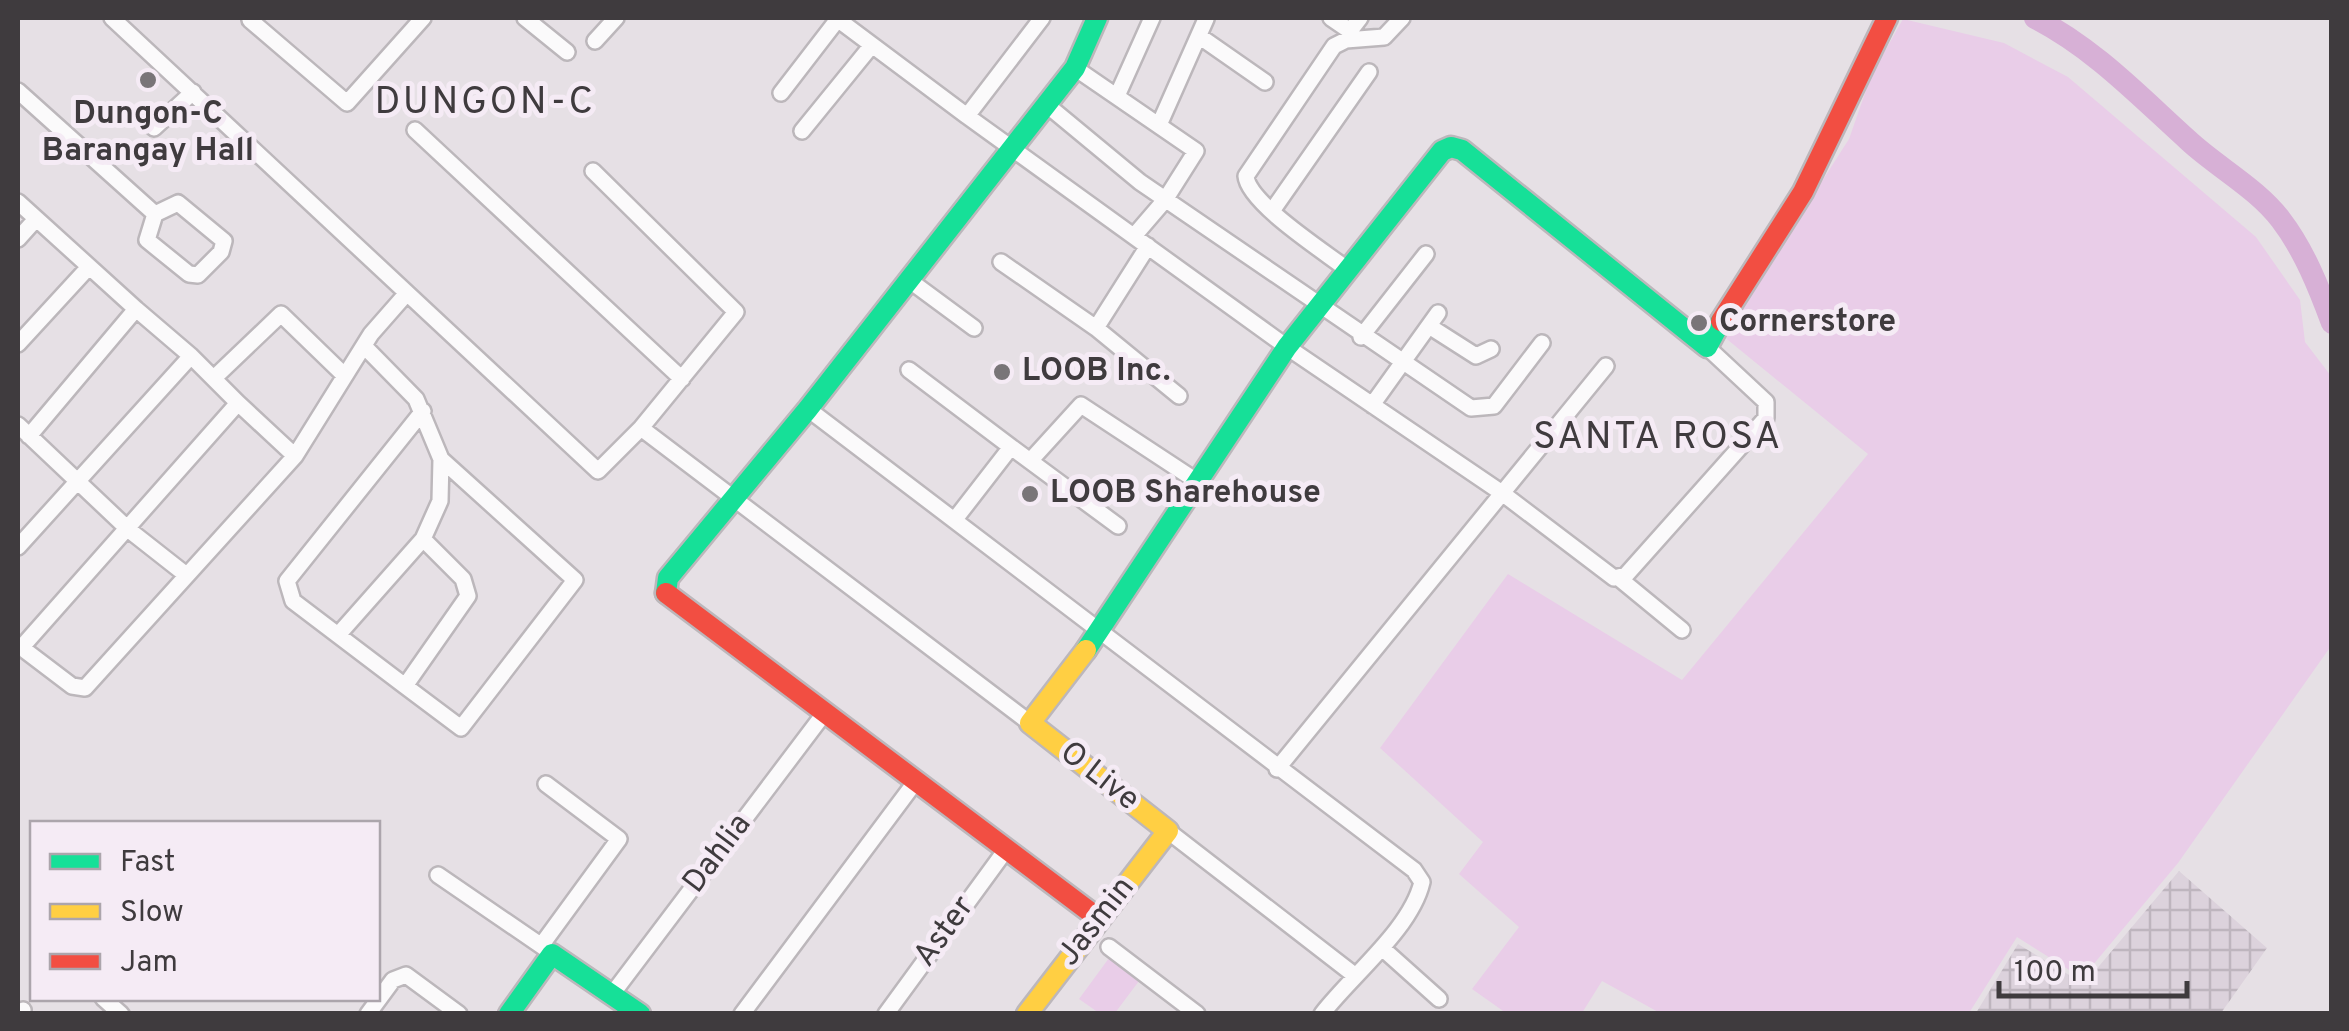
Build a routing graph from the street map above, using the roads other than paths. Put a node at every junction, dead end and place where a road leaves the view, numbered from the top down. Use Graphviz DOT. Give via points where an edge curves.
graph roads {
  1 [pos="250,18"];
  2 [pos="525,18"];
  3 [pos="837,18"];
  4 [pos="1042,18"];
  5 [pos="1097,18"];
  6 [pos="1152,18"];
  7 [pos="1330,18"];
  8 [pos="1360,18"];
  9 [pos="1402,18"];
  10 [pos="1887,18"];
  11 [pos="418,19"];
  12 [pos="609,20"];
  13 [pos="1206,20"];
  14 [pos="122,21"];
  15 [pos="1199,36"];
  16 [pos="596,41"];
  17 [pos="872,45"];
  18 [pos="566,52"];
  19 [pos="1075,68"];
  20 [pos="1369,72"];
  21 [pos="1265,82"];
  22 [pos="18,90"];
  23 [pos="193,92"];
  24 [pos="781,93"];
  25 [pos="1117,96"];
  26 [pos="1047,104"];
  27 [pos="967,116"];
  28 [pos="1159,125"];
  29 [pos="154,128"];
  30 [pos="415,130"];
  31 [pos="802,131"];
  32 [pos="1013,148"];
  33 [pos="593,171"];
  34 [pos="1165,200"];
  35 [pos="18,202"];
  36 [pos="1272,211"];
  37 [pos="155,214"];
  38 [pos="36,219"];
  39 [pos="18,239"];
  40 [pos="1141,241"];
  41 [pos="1426,254"];
  42 [pos="1001,262"];
  43 [pos="87,269"];
  44 [pos="1348,270"];
  45 [pos="909,280"];
  46 [pos="407,293"];
  47 [pos="1318,307"];
  48 [pos="136,309"];
  49 [pos="974,328"];
  50 [pos="1096,328"];
  51 [pos="1362,337"];
  52 [pos="1542,342"];
  53 [pos="18,344"];
  54 [pos="364,346"];
  55 [pos="1287,347"];
  56 [pos="1706,347"];
  57 [pos="1491,350"];
  58 [pos="190,356"];
  59 [pos="1402,364"];
  60 [pos="1606,366"];
  61 [pos="909,370"];
  62 [pos="344,375"];
  63 [pos="214,378"];
  64 [pos="682,379"];
  65 [pos="1179,396"];
  66 [pos="238,404"];
  67 [pos="1372,404"];
  68 [pos="808,409"];
  69 [pos="423,411"];
  70 [pos="641,428"];
  71 [pos="23,430"];
  72 [pos="1012,447"];
  73 [pos="294,456"];
  74 [pos="442,459"];
  75 [pos="1030,461"];
  76 [pos="77,482"];
  77 [pos="1198,482"];
  78 [pos="1502,493"];
  79 [pos="732,501"];
  80 [pos="956,518"];
  81 [pos="1118,526"];
  82 [pos="129,530"];
  83 [pos="423,539"];
  84 [pos="18,547"];
  85 [pos="184,574"];
  86 [pos="1620,579"];
  87 [pos="1102,630"];
  88 [pos="1682,630"];
  89 [pos="338,635"];
  90 [pos="19,647"];
  91 [pos="405,686"];
  92 [pos="824,714"];
  93 [pos="1030,723"];
  94 [pos="1276,769"];
  95 [pos="916,781"];
  96 [pos="546,784"];
  97 [pos="1168,831"];
  98 [pos="1005,851"];
  99 [pos="438,874"];
  100 [pos="1098,918"];
  101 [pos="1109,948"];
  102 [pos="1382,948"];
  103 [pos="547,949"];
  104 [pos="1353,974"];
  105 [pos="613,992"];
  106 [pos="380,998"];
  107 [pos="1439,999"];
  108 [pos="459,1014"];
  109 [pos="509,1014"];
  110 [pos="640,1014"];
  111 [pos="742,1014"];
  112 [pos="886,1014"];
  113 [pos="1027,1014"];
  114 [pos="1197,1014"];
  115 [pos="1322,1014"];
  1 -- 11 [label="street" via="347,103"];
  2 -- 18 [label="street"];
  3 -- 17 [label="street"];
  3 -- 24 [label="street"];
  4 -- 27 [label="street"];
  5 -- 19 [label="street"];
  6 -- 25 [label="street"];
  7 -- 8 [label="street" via="1350,31"];
  9 -- 36 [label="street" via="1384,37 1334,46 1257,160 1246,182"];
  10 -- 56 [label="street" via="1804,192"];
  12 -- 16 [label="street"];
  13 -- 15 [label="street"];
  14 -- 23 [label="street"];
  15 -- 21 [label="street"];
  15 -- 28 [label="street"];
  17 -- 27 [label="street"];
  17 -- 31 [label="street"];
  19 -- 25 [label="street"];
  19 -- 26 [label="street"];
  20 -- 36 [label="street"];
  22 -- 37 [label="street"];
  23 -- 29 [label="street"];
  23 -- 46 [label="street"];
  25 -- 28 [label="street"];
  26 -- 32 [label="street"];
  26 -- 34 [label="street"];
  27 -- 32 [label="street"];
  28 -- 34 [label="street" via="1197,156"];
  30 -- 64 [label="street"];
  32 -- 40 [label="street"];
  32 -- 45 [label="street"];
  33 -- 64 [label="street" via="734,306 734,318"];
  34 -- 40 [label="street"];
  34 -- 47 [label="street"];
  35 -- 38 [label="street"];
  36 -- 44 [label="street"];
  37 -- 37 [label="street" via="178,203 225,246 198,275 190,274 147,240"];
  38 -- 39 [label="street"];
  38 -- 43 [label="street"];
  40 -- 50 [label="street"];
  40 -- 55 [label="street"];
  41 -- 51 [label="street"];
  42 -- 50 [label="street"];
  43 -- 48 [label="street"];
  43 -- 53 [label="street"];
  44 -- 47 [label="street"];
  44 -- 56 [label="street" via="1451,147"];
  45 -- 49 [label="street"];
  45 -- 68 [label="street"];
  46 -- 54 [label="street"];
  46 -- 70 [label="street" via="594,469 602,470"];
  47 -- 51 [label="street"];
  47 -- 55 [label="street"];
  48 -- 58 [label="street"];
  48 -- 71 [label="street"];
  50 -- 65 [label="street"];
  51 -- 59 [label="street"];
  52 -- 59 [label="street" via="1518,380 1484,410"];
  54 -- 62 [label="street"];
  54 -- 69 [label="street"];
  55 -- 67 [label="street"];
  55 -- 77 [label="street"];
  56 -- 86 [label="street" via="1769,410"];
  57 -- 59 [label="street" via="1476,356 1433,320"];
  58 -- 63 [label="street"];
  58 -- 76 [label="street"];
  59 -- 67 [label="street"];
  60 -- 78 [label="street"];
  61 -- 72 [label="street"];
  62 -- 63 [label="street" via="281,314"];
  62 -- 73 [label="street"];
  63 -- 66 [label="street"];
  64 -- 70 [label="street"];
  66 -- 73 [label="street"];
  66 -- 82 [label="street"];
  67 -- 78 [label="street"];
  68 -- 79 [label="street"];
  68 -- 80 [label="street"];
  69 -- 74 [label="street"];
  69 -- 89 [label="street" via="287,581 293,601"];
  70 -- 79 [label="street"];
  71 -- 76 [label="street"];
  72 -- 75 [label="street"];
  72 -- 80 [label="street"];
  73 -- 85 [label="street"];
  74 -- 83 [label="street" via="440,501"];
  74 -- 91 [label="street" via="574,580 465,728"];
  75 -- 77 [label="street" via="1080,405"];
  75 -- 81 [label="street"];
  76 -- 82 [label="street"];
  76 -- 84 [label="street"];
  77 -- 87 [label="street"];
  78 -- 86 [label="street"];
  78 -- 94 [label="street"];
  79 -- 92 [label="street" via="664,590"];
  79 -- 93 [label="street"];
  80 -- 87 [label="street"];
  82 -- 85 [label="street"];
  82 -- 90 [label="street"];
  83 -- 89 [label="street"];
  83 -- 91 [label="street" via="464,579 468,596"];
  85 -- 90 [label="street" via="85,688"];
  86 -- 88 [label="street"];
  87 -- 93 [label="street"];
  87 -- 94 [label="street"];
  89 -- 91 [label="street"];
  92 -- 95 [label="street"];
  92 -- 105 [label="street, Dahlia"];
  93 -- 97 [label="street, O Live"];
  94 -- 102 [label="street" via="1422,882"];
  95 -- 98 [label="street"];
  95 -- 111 [label="street"];
  96 -- 103 [label="street" via="620,840"];
  97 -- 100 [label="street, Jasmin"];
  97 -- 104 [label="street"];
  98 -- 100 [label="street"];
  98 -- 112 [label="street, Aster"];
  99 -- 103 [label="street"];
  100 -- 113 [label="street, Jasmin"];
  101 -- 114 [label="street"];
  102 -- 104 [label="street"];
  102 -- 107 [label="street"];
  103 -- 105 [label="street"];
  103 -- 109 [label="street"];
  104 -- 115 [label="street"];
  105 -- 110 [label="street"];
  106 -- 108 [label="street" via="406,975"];
}
